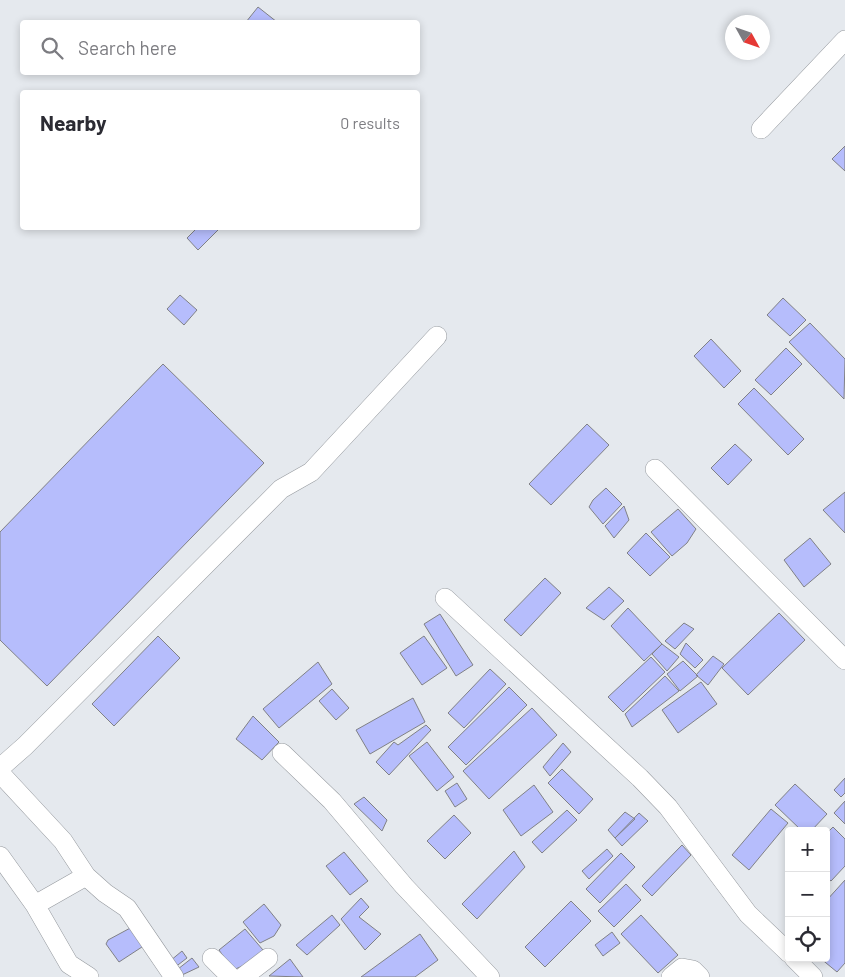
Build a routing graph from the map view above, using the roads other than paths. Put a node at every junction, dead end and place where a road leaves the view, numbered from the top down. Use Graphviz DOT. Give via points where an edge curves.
graph roads {
  1 [pos="845,40"];
  2 [pos="761,129"];
  3 [pos="437,336"];
  4 [pos="655,469"];
  5 [pos="445,598"];
  6 [pos="845,660"];
  7 [pos="282,753"];
  8 [pos="0,768"];
  9 [pos="0,773"];
  10 [pos="0,856"];
  11 [pos="86,876"];
  12 [pos="35,905"];
  13 [pos="785,949"];
  14 [pos="212,958"];
  15 [pos="268,958"];
  16 [pos="798,962"];
  17 [pos="70,971"];
  18 [pos="89,977"];
  19 [pos="174,977"];
  20 [pos="231,977"];
  21 [pos="243,977"];
  22 [pos="490,977"];
  23 [pos="671,977"];
  24 [pos="700,977"];
  25 [pos="813,977"];
  1 -- 2 [label="street"];
  3 -- 8 [label="street" via="310,472 281,489"];
  4 -- 6 [label="street"];
  5 -- 13 [label="street" via="640,778 668,807 748,914"];
  7 -- 22 [label="street" via="332,801 404,886"];
  9 -- 11 [label="street" via="63,841"];
  10 -- 12 [label="street"];
  11 -- 12 [label="street"];
  11 -- 19 [label="street" via="126,908"];
  12 -- 17 [label="street"];
  14 -- 20 [label="street"];
  15 -- 21 [label="street"];
  16 -- 25 [label="street"];
  17 -- 18 [label="street"];
  23 -- 24 [label="street" via="682,968 693,970"];
}
